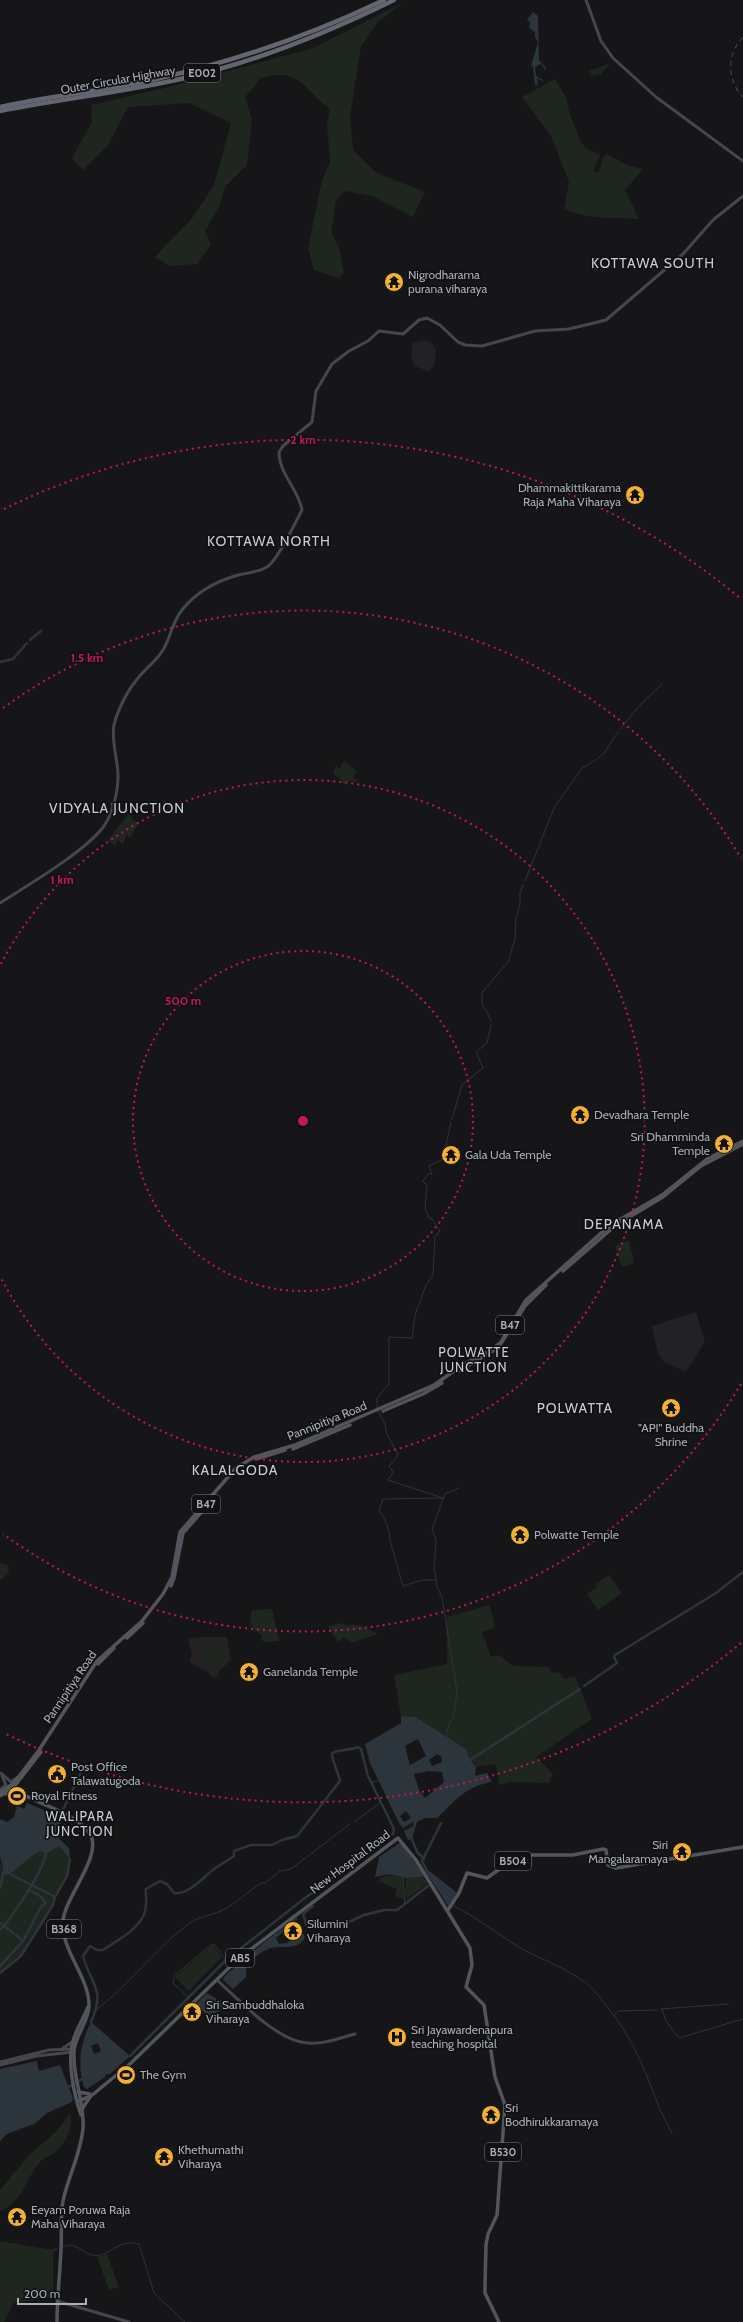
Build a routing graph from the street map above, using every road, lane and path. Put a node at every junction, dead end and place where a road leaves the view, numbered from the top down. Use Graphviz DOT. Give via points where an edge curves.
graph roads {
  1 [pos="384,0"];
  2 [pos="394,0"];
  3 [pos="586,0"];
  4 [pos="0,107"];
  5 [pos="0,111"];
  6 [pos="743,162"];
  7 [pos="743,196"];
  8 [pos="112,804"];
  9 [pos="118,811"];
  10 [pos="0,903"];
  11 [pos="743,1142"];
  12 [pos="376,1413"];
  13 [pos="25,1772"];
  14 [pos="0,1773"];
  15 [pos="20,1775"];
  16 [pos="12,1787"];
  17 [pos="0,1792"];
  18 [pos="0,1796"];
  19 [pos="30,1799"];
  20 [pos="743,1848"];
  21 [pos="448,1910"];
  22 [pos="217,1980"];
  23 [pos="466,1987"];
  24 [pos="89,2004"];
  25 [pos="355,2034"];
  26 [pos="72,2042"];
  27 [pos="63,2050"];
  28 [pos="73,2051"];
  29 [pos="71,2060"];
  30 [pos="0,2062"];
  31 [pos="0,2065"];
  32 [pos="74,2075"];
  33 [pos="76,2087"];
  34 [pos="78,2092"];
  35 [pos="90,2095"];
  36 [pos="79,2100"];
  37 [pos="82,2109"];
  38 [pos="82,2118"];
  39 [pos="57,2301"];
  40 [pos="57,2322"];
  41 [pos="129,2322"];
  42 [pos="499,2322"];
  1 -- 4 [label="highway, Outer Circular Highway / E002" via="302,37 216,64 151,80"];
  2 -- 5 [label="highway, Outer Circular Highway / E002" via="313,37 213,70 154,85"];
  3 -- 6 [label="main road" via="598,34 613,58 656,97"];
  7 -- 8 [label="main road" via="712,220 683,254 606,320 569,329 535,331 482,346 458,342 440,325 427,318 419,320 403,334 379,332 336,360 316,391 312,422 279,452 286,478 302,510 269,565 208,587 186,605 174,620 162,651 134,683 116,720 112,740 118,776"];
  8 -- 9 [label="main road"];
  8 -- 10 [label="main road" via="110,816 94,837"];
  11 -- 12 [label="main road, Pannipitiya Road / B47" via="702,1162 662,1195 600,1234 526,1300 497,1346 464,1364 434,1385"];
  12 -- 13 [label="main road, Pannipitiya Road / B47" via="298,1447 255,1459 237,1470 183,1533 174,1578 165,1596 138,1629 99,1662 47,1743"];
  12 -- 15 [label="main road, Pannipitiya Road / B47" via="295,1445 254,1457 236,1468 180,1532 172,1577 163,1594 142,1621 97,1661"];
  13 -- 16 [label="main road, Pannipitiya Road / B47"];
  13 -- 19 [label="main road" via="17,1788"];
  14 -- 15 [label="main road" via="10,1782"];
  14 -- 16 [label="main road"];
  14 -- 17 [label="main road" via="6,1785"];
  15 -- 16 [label="main road, Pannipitiya Road / B47"];
  16 -- 17 [label="main road, Pannipitiya Road / B47"];
  16 -- 18 [label="main road, Pannipitiya Road / B47"];
  16 -- 19 [label="main road, B368"];
  18 -- 19 [label="main road" via="12,1793"];
  19 -- 24 [label="main road, B368" via="80,1823 92,1840 91,1855 63,1922 72,1958 85,1987"];
  20 -- 21 [label="main road, B504" via="616,1868 608,1865 606,1850 603,1849 573,1855 524,1856 487,1878 467,1873 459,1893"];
  21 -- 22 [label="main road, New Hospital Road / AB5" via="409,1850 397,1838 238,1959"];
  21 -- 23 [label="main road, New Hospital Road / AB5" via="471,1952 472,1965"];
  22 -- 25 [label="main road" via="277,2032 296,2041 320,2042"];
  22 -- 35 [label="main road, New Hospital Road / AB5" via="131,2063"];
  23 -- 42 [label="main road, B530" via="484,2004 495,2077 505,2105 497,2215 488,2234 484,2285 485,2293"];
  24 -- 26 [label="main road, B368"];
  24 -- 28 [label="main road, B368" via="88,2015"];
  26 -- 27 [label="main road"];
  26 -- 28 [label="main road, B368"];
  27 -- 28 [label="main road"];
  27 -- 29 [label="main road"];
  27 -- 30 [label="main road" via="36,2052"];
  27 -- 31 [label="main road"];
  28 -- 29 [label="main road, B368"];
  28 -- 32 [label="main road, B368"];
  29 -- 32 [label="main road, B368"];
  32 -- 33 [label="main road, B368"];
  33 -- 34 [label="main road, B368"];
  33 -- 36 [label="main road, B368"];
  34 -- 35 [label="main road"];
  34 -- 36 [label="main road, B368"];
  35 -- 36 [label="main road, New Hospital Road / AB5"];
  35 -- 37 [label="main road"];
  36 -- 37 [label="main road, B368"];
  36 -- 38 [label="main road, B368"];
  37 -- 38 [label="main road, B368"];
  38 -- 39 [label="main road, B368" via="81,2137 62,2203"];
  39 -- 40 [label="main road, B368"];
  39 -- 41 [label="main road"];
}
